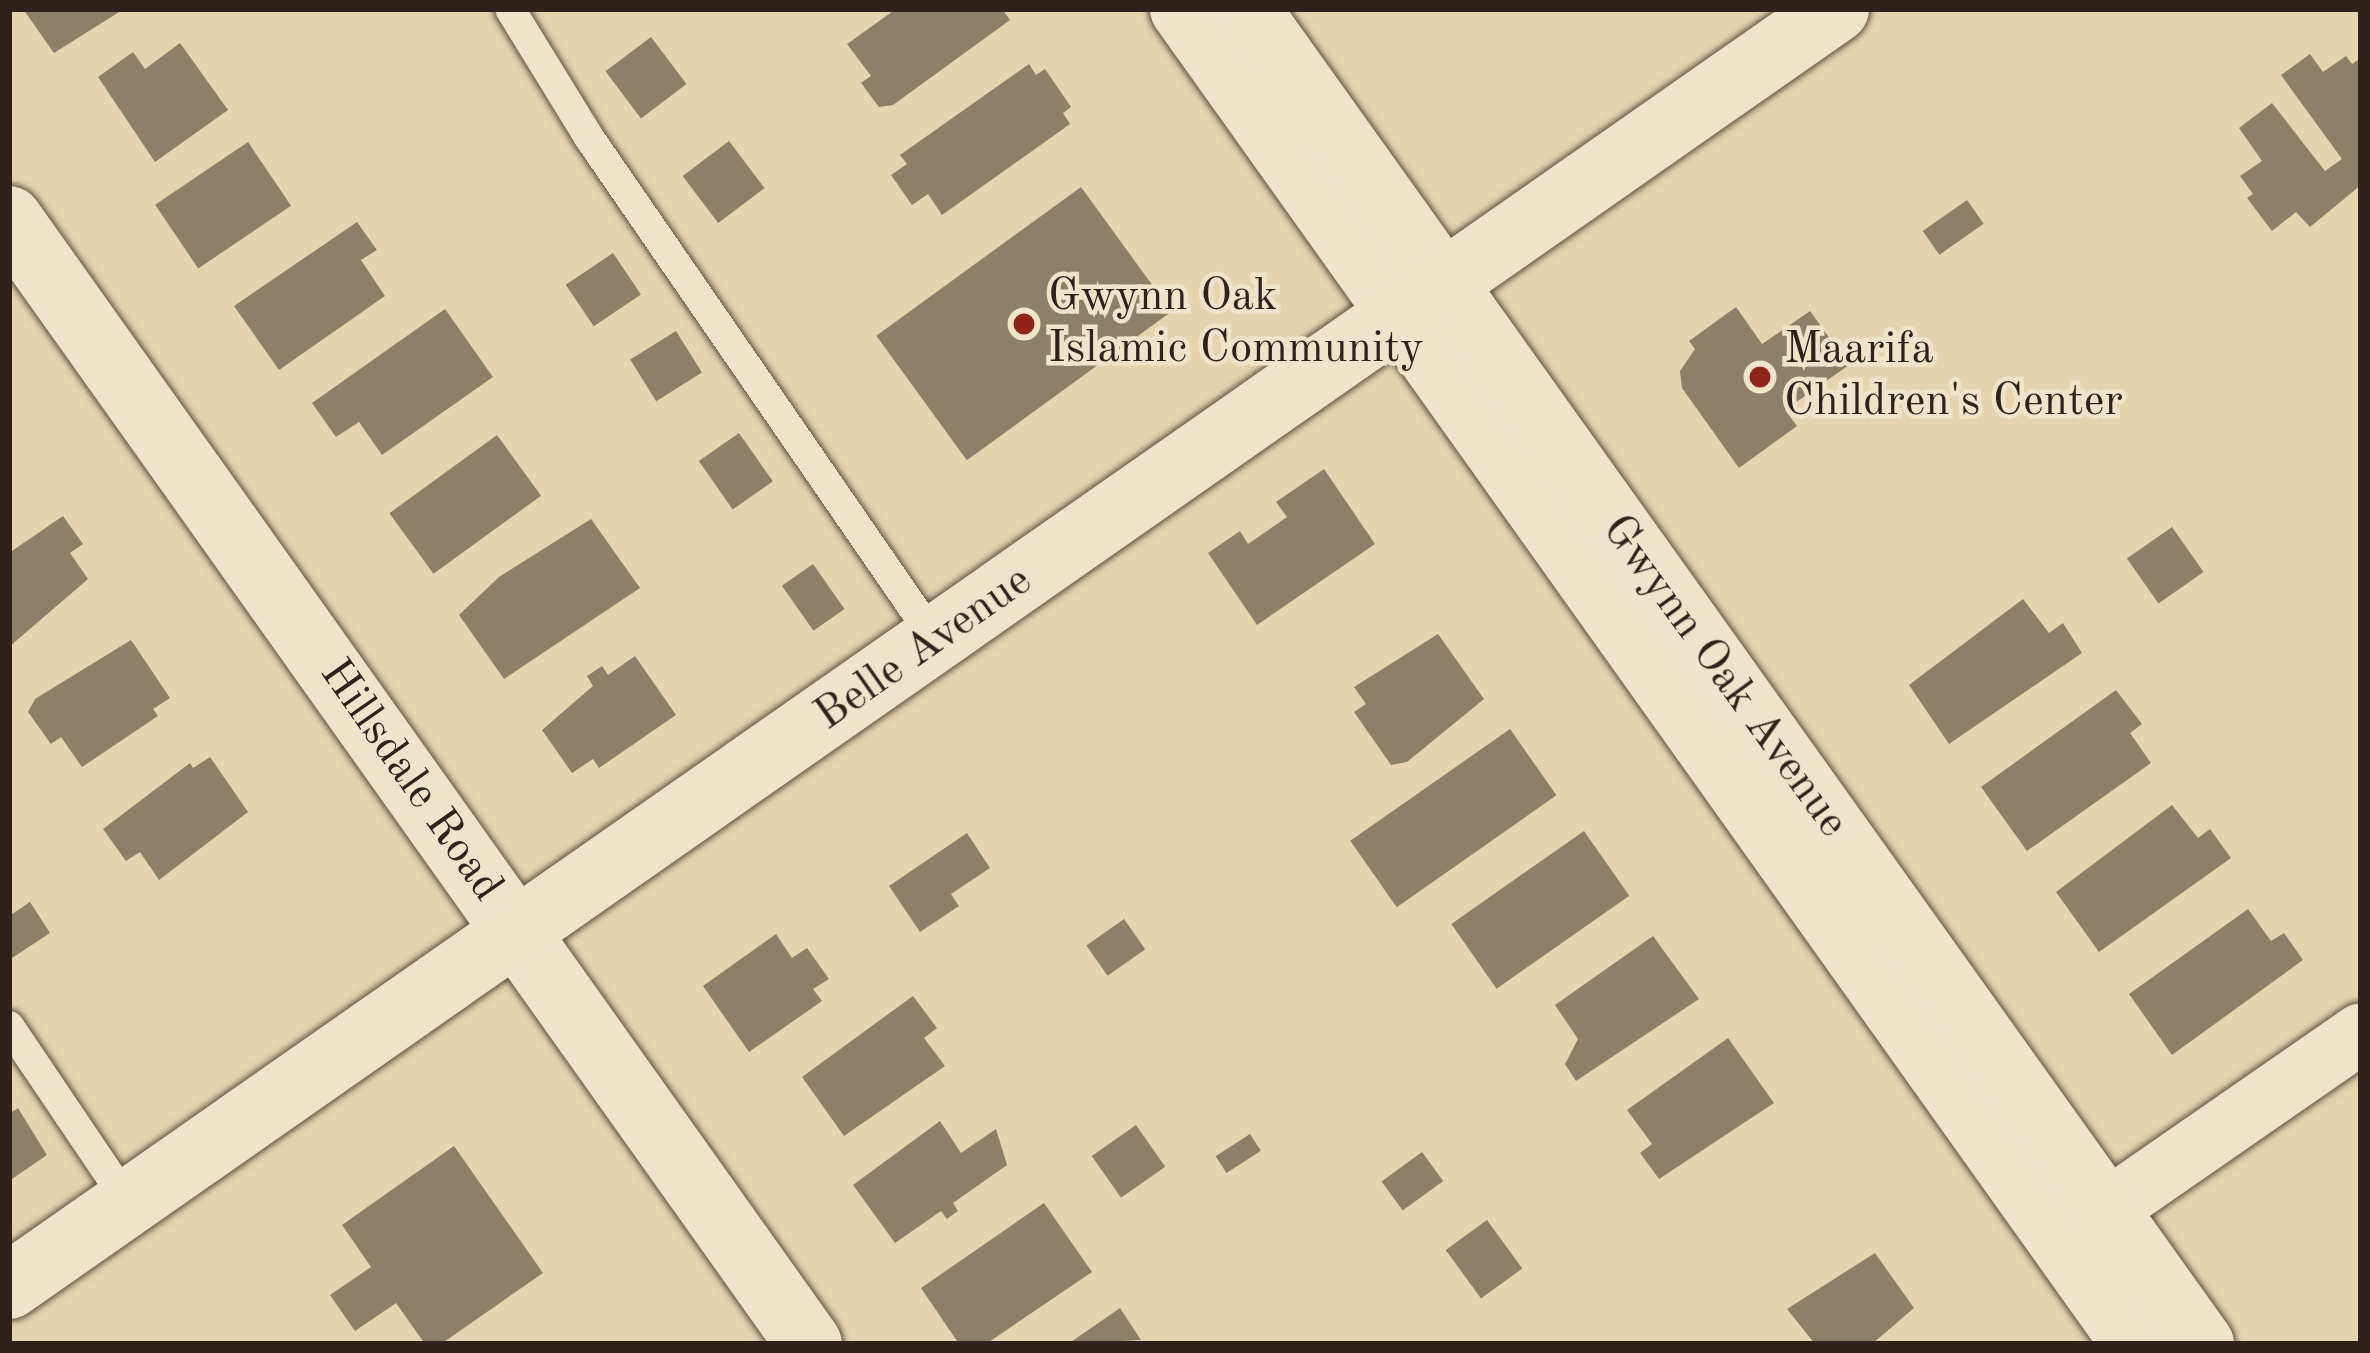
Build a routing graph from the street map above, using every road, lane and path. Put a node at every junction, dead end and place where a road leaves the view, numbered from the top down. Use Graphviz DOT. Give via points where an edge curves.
graph roads {
  1 [pos="510,9"];
  2 [pos="1183,9"];
  3 [pos="1247,9"];
  4 [pos="1837,9"];
  5 [pos="9,219"];
  6 [pos="1422,299"];
  7 [pos="936,641"];
  8 [pos="519,934"];
  9 [pos="9,1026"];
  10 [pos="2361,1033"];
  11 [pos="129,1204"];
  12 [pos="2085,1224"];
  13 [pos="9,1286"];
  14 [pos="809,1344"];
  15 [pos="2135,1344"];
  16 [pos="2201,1344"];
  1 -- 7 [label="lane"];
  2 -- 6 [label="street, Gwynn Oak Avenue"];
  3 -- 6 [label="street, Gwynn Oak Avenue"];
  4 -- 6 [label="street, Belle Avenue"];
  5 -- 8 [label="street, Hillsdale Road"];
  6 -- 7 [label="street, Belle Avenue"];
  6 -- 12 [label="street, Gwynn Oak Avenue"];
  7 -- 8 [label="street, Belle Avenue"];
  8 -- 11 [label="street, Belle Avenue"];
  8 -- 14 [label="street, Hillsdale Road"];
  9 -- 11 [label="lane"];
  10 -- 12 [label="street"];
  11 -- 13 [label="street, Belle Avenue"];
  12 -- 15 [label="street, Gwynn Oak Avenue"];
  12 -- 16 [label="street, Gwynn Oak Avenue"];
}
